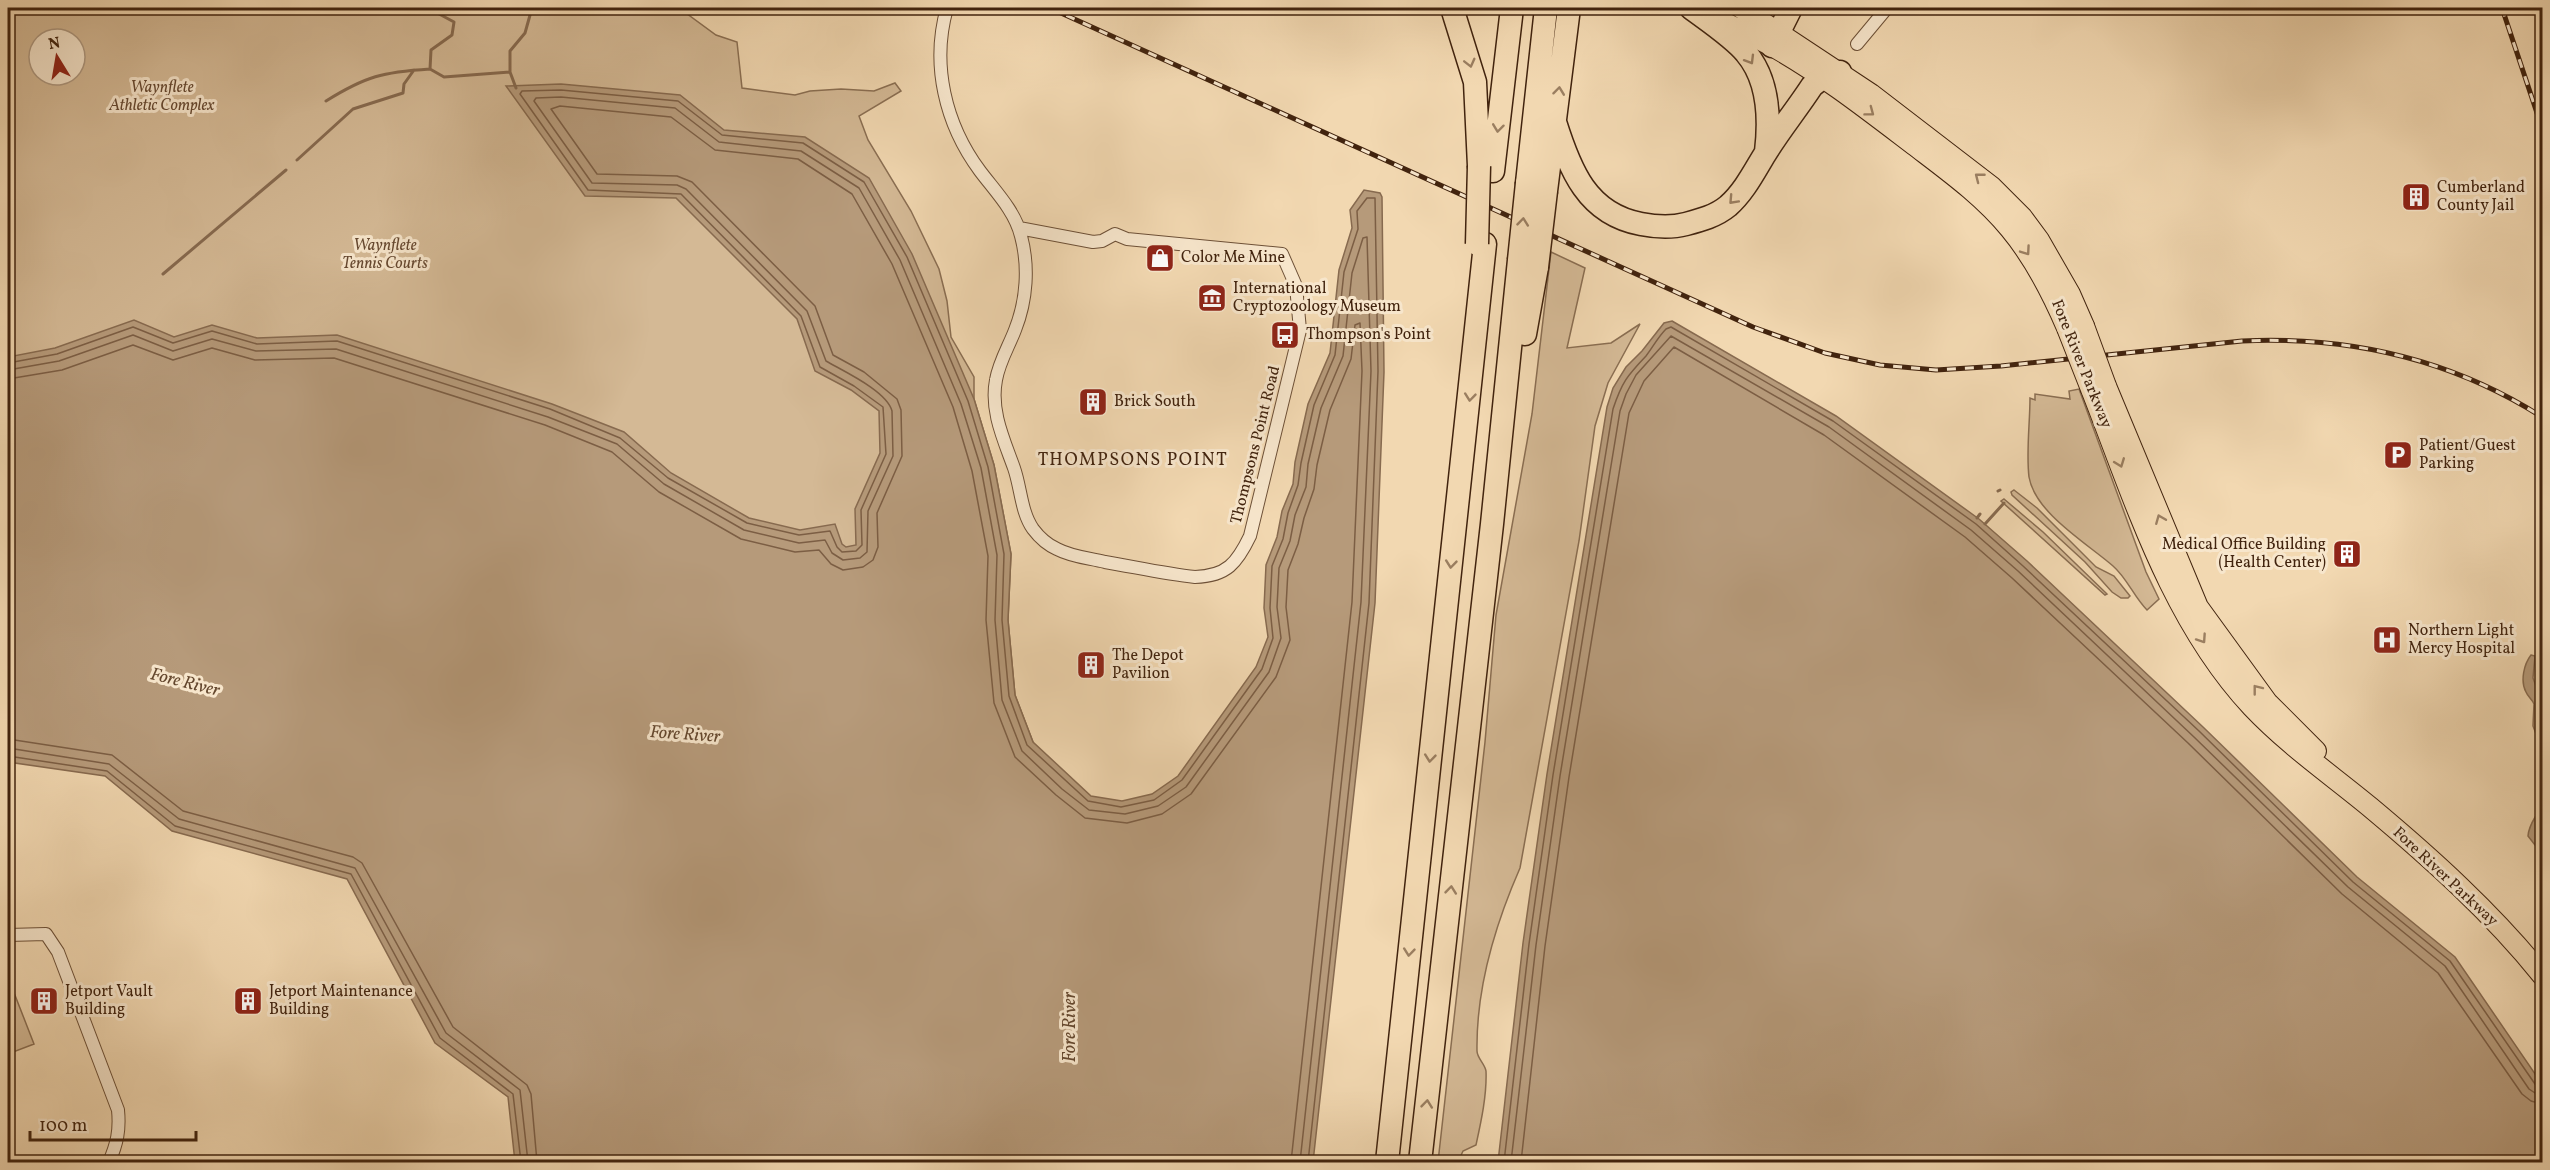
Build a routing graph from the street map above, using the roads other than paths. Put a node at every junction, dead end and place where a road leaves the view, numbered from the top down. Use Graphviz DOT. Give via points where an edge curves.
graph roads {
  1 [pos="947,8"];
  2 [pos="1452,8"];
  3 [pos="1512,8"];
  4 [pos="1546,8"];
  5 [pos="1569,8"];
  6 [pos="1693,8"];
  7 [pos="1741,8"];
  8 [pos="1791,8"];
  9 [pos="1887,8"];
  10 [pos="1774,40"];
  11 [pos="1857,44"];
  12 [pos="1831,75"];
  13 [pos="1555,122"];
  14 [pos="1766,152"];
  15 [pos="1486,168"];
  16 [pos="1537,187"];
  17 [pos="1019,228"];
  18 [pos="8,935"];
  19 [pos="2542,975"];
  20 [pos="109,1162"];
  21 [pos="1387,1162"];
  22 [pos="1420,1162"];
  1 -- 17 [label="street, Thompsons Point Road" via="941,55 946,104 964,147"];
  2 -- 15 [label="highway, one-way" via="1474,82"];
  3 -- 15 [label="highway, one-way"];
  4 -- 16 [label="highway"];
  13 -- 5 [label="highway, one-way"];
  6 -- 10 [label="main road, Fore River Parkway"];
  6 -- 14 [label="highway, one-way" via="1746,53 1760,79 1767,101"];
  7 -- 10 [label="main road, Fore River Parkway"];
  8 -- 10 [label="highway"];
  9 -- 11 [label="street"];
  10 -- 12 [label="main road, Fore River Parkway"];
  12 -- 14 [label="highway" via="1812,86"];
  12 -- 19 [label="main road, Fore River Parkway, bridge" via="1992,187 2047,268 2076,327 2172,588 2208,648 2251,706 2285,740 2458,884"];
  14 -- 13 [label="highway, one-way" via="1728,206 1674,227 1651,226 1617,218 1601,208 1581,185 1567,160"];
  13 -- 16 [label="highway"];
  15 -- 21 [label="highway, one-way, bridge" via="1476,339"];
  22 -- 16 [label="highway, one-way, bridge" via="1492,524"];
  17 -- 17 [label="street, Thompsons Point Road" via="1093,242 1115,234 1126,239 1282,254 1296,286 1300,330 1250,536 1229,568 1195,577 1138,568 1075,556 1057,549 1034,531 1000,429 995,400 999,368 1024,297 1026,260"];
  18 -- 20 [label="street" via="46,934 58,952 118,1110 120,1128"];
}
